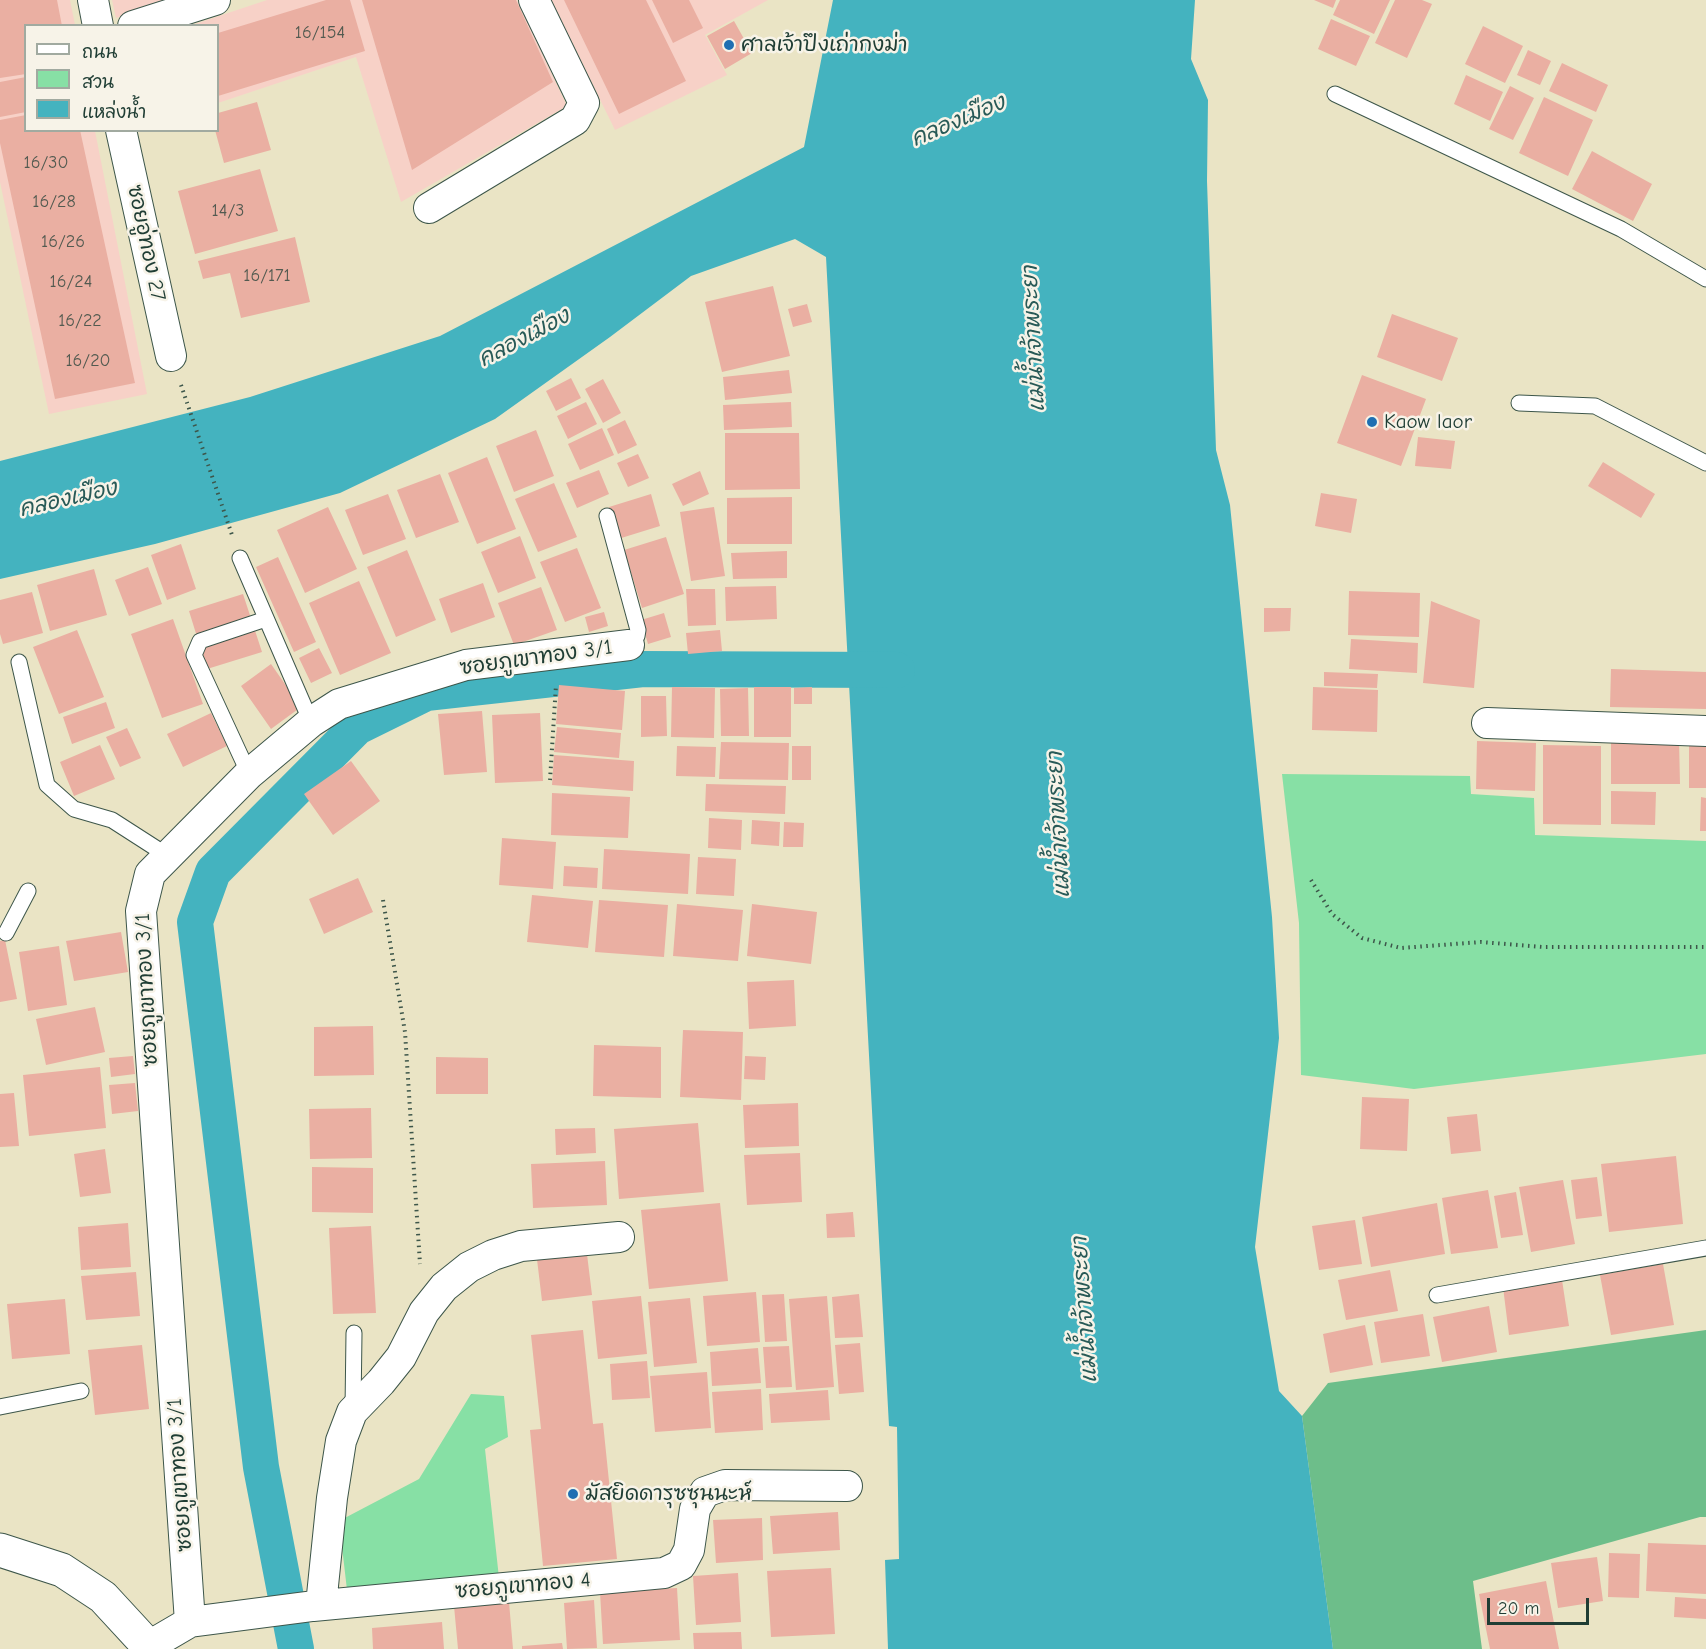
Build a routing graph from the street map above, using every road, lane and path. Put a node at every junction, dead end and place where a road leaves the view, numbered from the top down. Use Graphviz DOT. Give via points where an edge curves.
graph roads {
  1 [pos="93,0"];
  2 [pos="215,0"];
  3 [pos="534,0"];
  4 [pos="98,24"];
  5 [pos="139,24"];
  6 [pos="1335,94"];
  7 [pos="122,132"];
  8 [pos="429,208"];
  9 [pos="1706,279"];
  10 [pos="171,356"];
  11 [pos="1519,404"];
  12 [pos="1706,463"];
  13 [pos="607,516"];
  14 [pos="240,558"];
  15 [pos="266,619"];
  16 [pos="629,645"];
  17 [pos="19,662"];
  18 [pos="557,676"];
  19 [pos="311,722"];
  20 [pos="1487,723"];
  21 [pos="1706,731"];
  22 [pos="249,774"];
  23 [pos="550,780"];
  24 [pos="168,856"];
  25 [pos="1311,880"];
  26 [pos="28,891"];
  27 [pos="382,900"];
  28 [pos="6,933"];
  29 [pos="1706,947"];
  30 [pos="619,1237"];
  31 [pos="1706,1248"];
  32 [pos="1437,1295"];
  33 [pos="424,1312"];
  34 [pos="354,1333"];
  35 [pos="81,1391"];
  36 [pos="0,1407"];
  37 [pos="352,1412"];
  38 [pos="847,1486"];
  39 [pos="0,1550"];
  40 [pos="317,1606"];
  41 [pos="190,1622"];
  42 [pos="150,1648"];
  1 -- 4 [label="street"];
  2 -- 5 [label="street"];
  3 -- 8 [label="street" via="584,103 575,120"];
  6 -- 9 [label="lane" via="1621,230"];
  7 -- 10 [label="street, ซอยอู่ทอง 27"];
  10 -- 14 [label="path"];
  11 -- 12 [label="lane" via="1595,406"];
  13 -- 16 [label="lane" via="638,630"];
  14 -- 15 [label="lane"];
  15 -- 19 [label="lane"];
  15 -- 22 [label="lane" via="200,641 194,655"];
  16 -- 19 [label="street, ซอยภูเขาทอง 3/1" via="466,665 339,704"];
  17 -- 24 [label="lane" via="47,785 74,809 112,820"];
  18 -- 23 [label="path"];
  19 -- 22 [label="street, ซอยภูเขาทอง 3/1"];
  20 -- 21 [label="street"];
  22 -- 24 [label="street, ซอยภูเขาทอง 3/1"];
  24 -- 41 [label="street, ซอยภูเขาทอง 3/1" via="150,874 141,911"];
  25 -- 29 [label="path" via="1332,914 1362,938 1401,948 1481,942 1543,947"];
  26 -- 28 [label="lane"];
  27 -- 33 [label="path" via="405,1032"];
  30 -- 33 [label="street" via="520,1246 494,1255 469,1267 444,1287"];
  31 -- 32 [label="lane"];
  33 -- 37 [label="street" via="401,1357"];
  34 -- 37 [label="lane"];
  35 -- 36 [label="lane"];
  37 -- 40 [label="street" via="341,1441"];
  38 -- 40 [label="street, ซอยภูเขาทอง 4" via="725,1485 705,1492 695,1509 689,1550 681,1565 664,1573"];
  39 -- 42 [label="street" via="62,1570 103,1597"];
  40 -- 41 [label="street, ซอยภูเขาทอง 4"];
  41 -- 42 [label="street, ซอยภูเขาทอง 4"];
}
